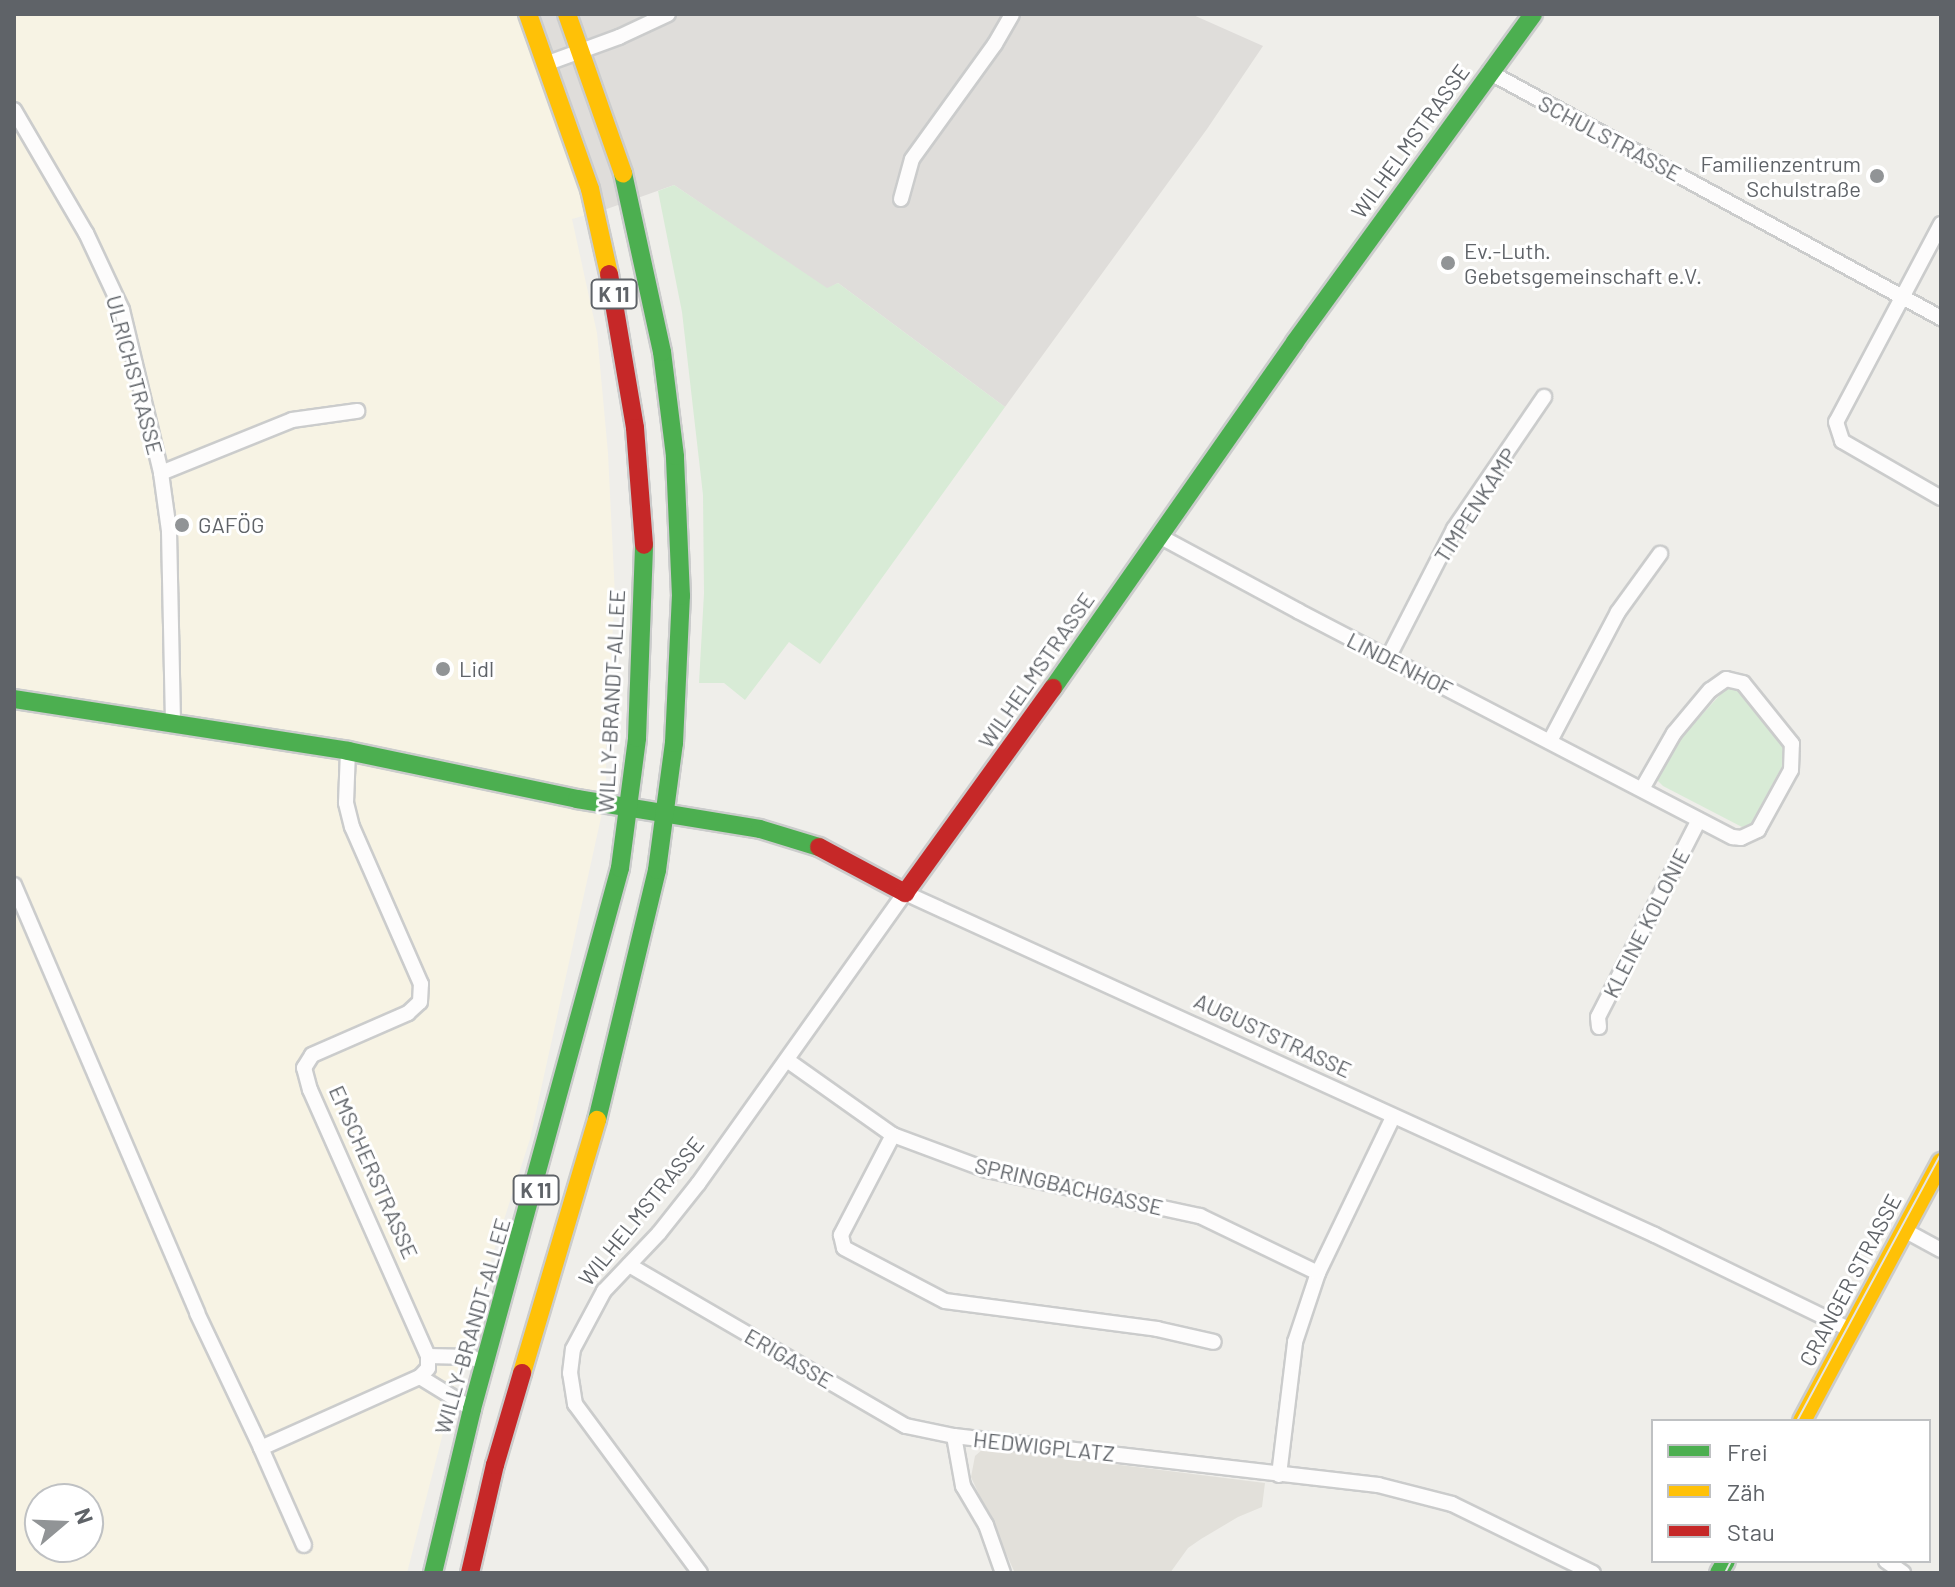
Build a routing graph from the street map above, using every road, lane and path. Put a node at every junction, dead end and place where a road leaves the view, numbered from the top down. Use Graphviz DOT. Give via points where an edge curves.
graph roads {
  1 [pos="528,14"];
  2 [pos="567,14"];
  3 [pos="668,14"];
  4 [pos="1012,14"];
  5 [pos="1533,14"];
  6 [pos="582,51"];
  7 [pos="548,63"];
  8 [pos="1489,72"];
  9 [pos="14,110"];
  10 [pos="901,199"];
  11 [pos="1941,224"];
  12 [pos="1901,297"];
  13 [pos="1941,318"];
  14 [pos="1544,397"];
  15 [pos="357,411"];
  16 [pos="161,473"];
  17 [pos="1941,498"];
  18 [pos="1159,536"];
  19 [pos="1660,554"];
  20 [pos="1388,658"];
  21 [pos="14,699"];
  22 [pos="173,723"];
  23 [pos="1550,741"];
  24 [pos="348,751"];
  25 [pos="1642,789"];
  26 [pos="631,806"];
  27 [pos="666,811"];
  28 [pos="1699,820"];
  29 [pos="14,885"];
  30 [pos="905,893"];
  31 [pos="1599,1027"];
  32 [pos="787,1060"];
  33 [pos="1393,1117"];
  34 [pos="893,1135"];
  35 [pos="1941,1162"];
  36 [pos="1904,1230"];
  37 [pos="1941,1250"];
  38 [pos="629,1265"];
  39 [pos="1318,1273"];
  40 [pos="1851,1330"];
  41 [pos="1214,1342"];
  42 [pos="428,1356"];
  43 [pos="486,1363"];
  44 [pos="420,1377"];
  45 [pos="472,1409"];
  46 [pos="1803,1419"];
  47 [pos="954,1436"];
  48 [pos="261,1448"];
  49 [pos="1279,1475"];
  50 [pos="304,1545"];
  51 [pos="433,1573"];
  52 [pos="470,1573"];
  53 [pos="700,1573"];
  54 [pos="1003,1573"];
  55 [pos="1593,1573"];
  1 -- 7 [label="main road, WILLY-BRANDT-ALLEE / K 11"];
  2 -- 6 [label="main road, K 11"];
  3 -- 6 [label="street"];
  4 -- 10 [label="street" via="912,159"];
  5 -- 8 [label="main road, WILHELMSTRASSE"];
  6 -- 7 [label="street"];
  6 -- 27 [label="main road, K 11" via="637,233 662,352 675,456 681,596"];
  7 -- 26 [label="main road, WILLY-BRANDT-ALLEE / K 11" via="590,189 618,315 635,428 644,533"];
  8 -- 12 [label="street, SCHULSTRASSE"];
  8 -- 18 [label="main road, WILHELMSTRASSE"];
  9 -- 16 [label="street, ULRICHSTRASSE" via="86,233 122,310"];
  11 -- 12 [label="street"];
  12 -- 13 [label="street, SCHULSTRASSE"];
  12 -- 17 [label="street" via="1836,422 1842,441"];
  14 -- 20 [label="street, TIMPENKAMP" via="1454,529"];
  15 -- 16 [label="street, ULRICHSTRASSE" via="292,420"];
  16 -- 22 [label="street, ULRICHSTRASSE" via="169,531"];
  18 -- 20 [label="street, LINDENHOF"];
  18 -- 30 [label="main road, WILHELMSTRASSE"];
  19 -- 23 [label="street" via="1618,612"];
  20 -- 23 [label="street, LINDENHOF"];
  21 -- 22 [label="main road"];
  22 -- 24 [label="main road"];
  23 -- 25 [label="street, LINDENHOF"];
  24 -- 26 [label="main road"];
  24 -- 42 [label="street, EMSCHERSTRASSE" via="346,803 352,827 421,984 420,1002 408,1013 312,1055 304,1068"];
  25 -- 28 [label="street, LINDENHOF"];
  25 -- 28 [label="street, LINDENHOF" via="1674,733 1710,690 1726,679 1743,683 1792,744 1791,770 1758,830 1733,837"];
  26 -- 27 [label="main road"];
  26 -- 43 [label="main road, WILLY-BRANDT-ALLEE / K 11" via="601,947"];
  27 -- 30 [label="main road, AUGUSTSTRASSE" via="815,845"];
  27 -- 52 [label="main road, K 11" via="633,980 597,1122 495,1465"];
  28 -- 31 [label="street, KLEINE KOLONIE" via="1598,1017"];
  29 -- 48 [label="street" via="197,1313"];
  30 -- 32 [label="street, WILHELMSTRASSE"];
  30 -- 33 [label="street, AUGUSTSTRASSE"];
  32 -- 34 [label="street, SPRINGBACHGASSE"];
  32 -- 38 [label="street, WILHELMSTRASSE" via="698,1184"];
  33 -- 39 [label="street"];
  33 -- 40 [label="street, AUGUSTSTRASSE"];
  34 -- 39 [label="street, SPRINGBACHGASSE" via="987,1170 1200,1216"];
  34 -- 41 [label="street" via="841,1235 844,1248 945,1301 1157,1329"];
  35 -- 36 [label="main road, CRANGER STRASSE"];
  36 -- 37 [label="street"];
  36 -- 40 [label="main road, CRANGER STRASSE"];
  38 -- 47 [label="street, ERIGASSE" via="906,1426"];
  38 -- 53 [label="street, WILHELMSTRASSE" via="604,1291 573,1349 575,1404"];
  39 -- 49 [label="street" via="1295,1342"];
  40 -- 46 [label="main road, CRANGER STRASSE"];
  42 -- 43 [label="street" via="470,1357"];
  42 -- 44 [label="street" via="428,1368"];
  43 -- 45 [label="main road, WILLY-BRANDT-ALLEE / K 11"];
  44 -- 45 [label="street"];
  44 -- 48 [label="street"];
  45 -- 51 [label="main road, WILLY-BRANDT-ALLEE / K 11"];
  47 -- 49 [label="street, HEDWIGPLATZ"];
  47 -- 54 [label="street, HEDWIGPLATZ" via="963,1486 986,1525"];
  48 -- 50 [label="street"];
  49 -- 55 [label="street, HEDWIGPLATZ" via="1378,1485 1452,1504"];
}
